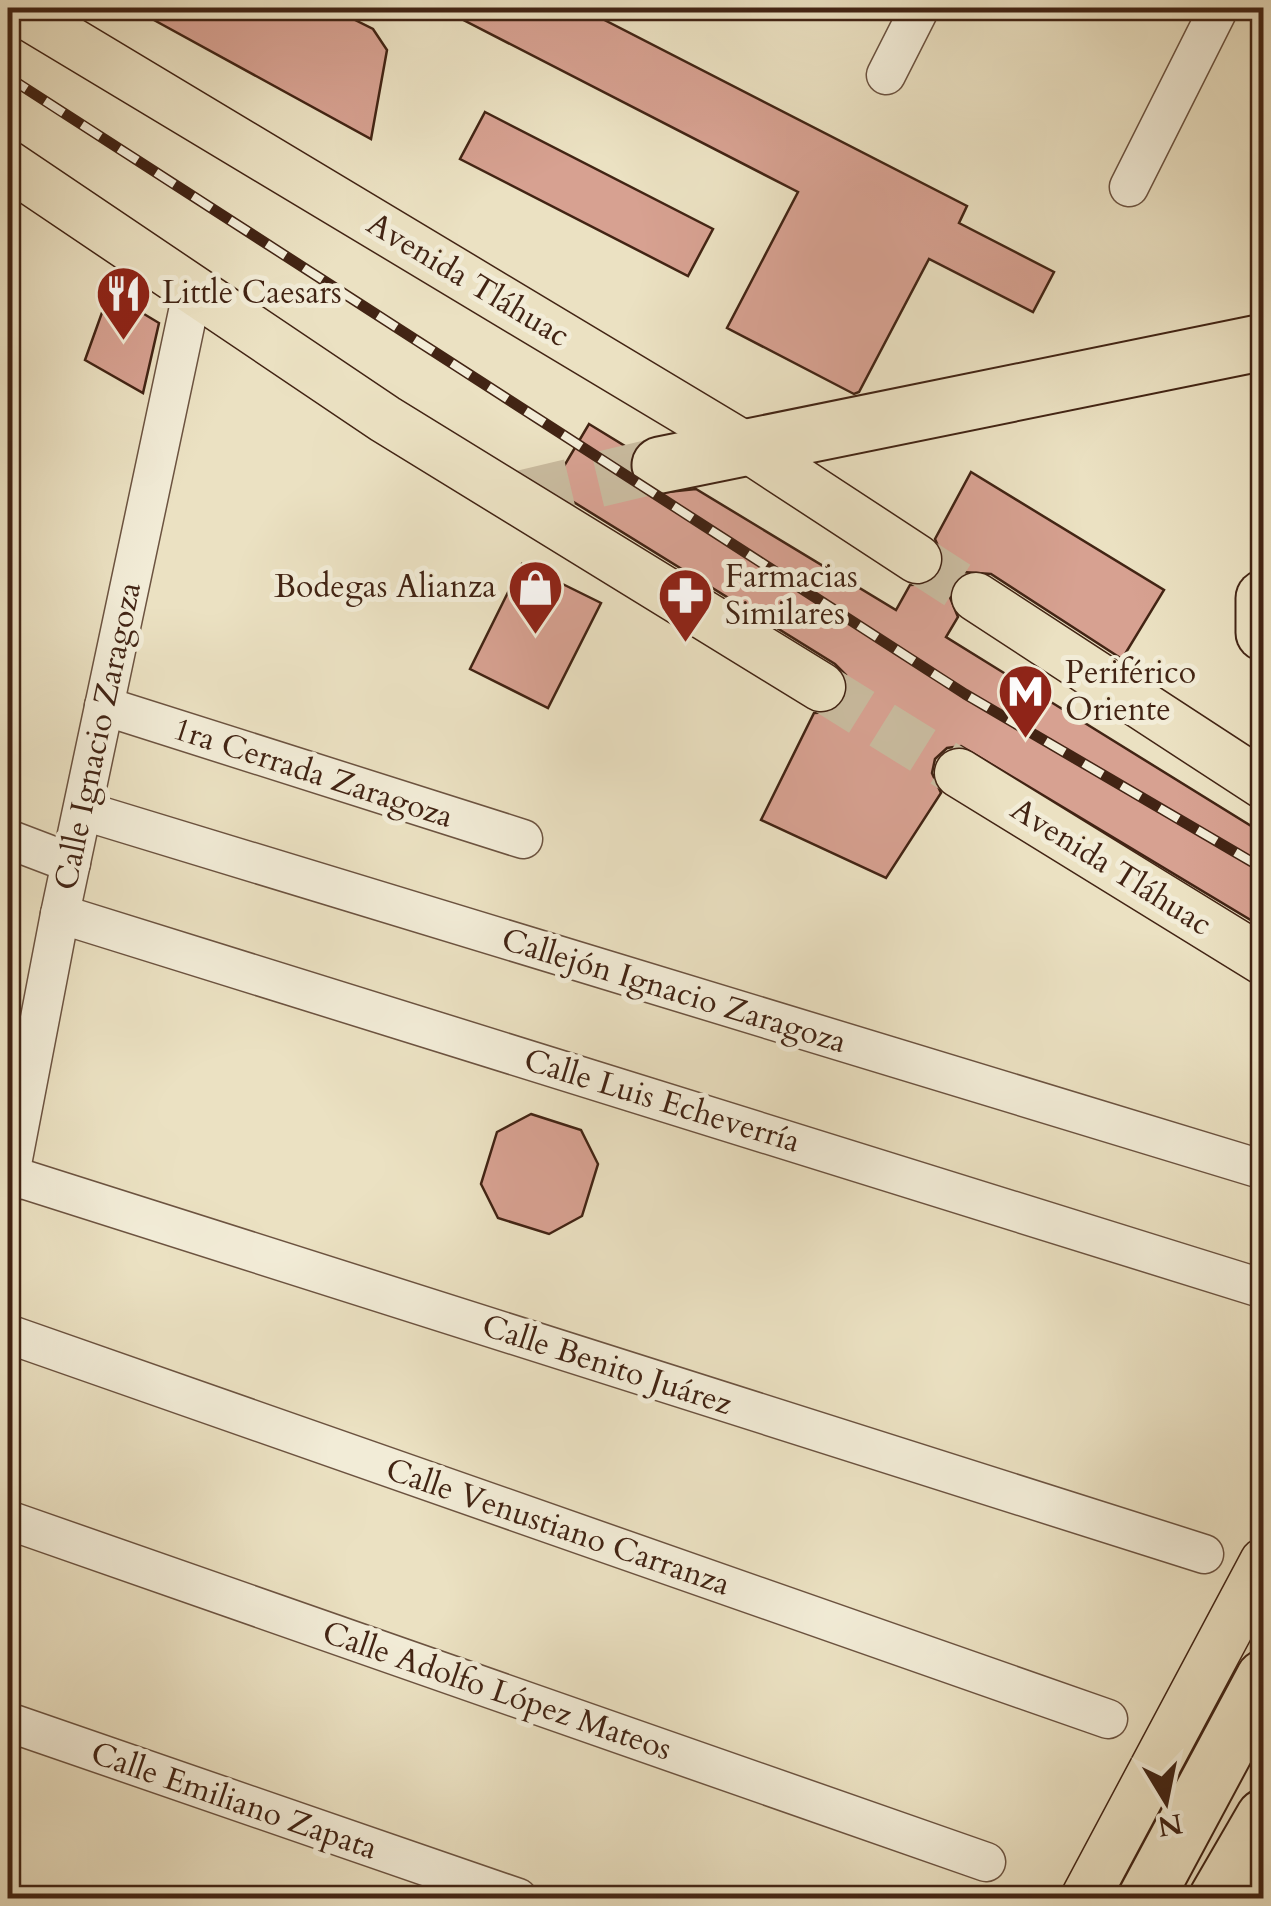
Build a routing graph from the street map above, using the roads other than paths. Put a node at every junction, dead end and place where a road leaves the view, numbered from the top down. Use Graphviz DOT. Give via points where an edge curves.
graph roads {
  1 [pos="16,8"];
  2 [pos="920,8"];
  3 [pos="1220,8"];
  4 [pos="886,74"];
  5 [pos="8,165"];
  6 [pos="1128,187"];
  7 [pos="194,288"];
  8 [pos="1264,342"];
  9 [pos="743,445"];
  10 [pos="660,465"];
  11 [pos="916,559"];
  12 [pos="976,597"];
  13 [pos="821,687"];
  14 [pos="104,706"];
  15 [pos="959,772"];
  16 [pos="1264,785"];
  17 [pos="84,811"];
  18 [pos="8,839"];
  19 [pos="523,839"];
  20 [pos="71,863"];
  21 [pos="60,914"];
  22 [pos="1264,961"];
  23 [pos="1264,1170"];
  24 [pos="8,1180"];
  25 [pos="1264,1289"];
  26 [pos="8,1334"];
  27 [pos="8,1520"];
  28 [pos="1204,1554"];
  29 [pos="1264,1562"];
  30 [pos="1264,1678"];
  31 [pos="1108,1719"];
  32 [pos="8,1722"];
  33 [pos="1264,1817"];
  34 [pos="986,1862"];
  35 [pos="518,1898"];
  36 [pos="1085,1898"];
  37 [pos="1146,1898"];
  38 [pos="1217,1898"];
  1 -- 9 [label="main road, Avenida Tláhuac"];
  2 -- 4 [label="street"];
  3 -- 6 [label="street"];
  5 -- 7 [label="main road"];
  7 -- 13 [label="main road" via="385,420"];
  7 -- 14 [label="street, Calle Ignacio Zaragoza"];
  8 -- 9 [label="highway"];
  9 -- 10 [label="highway"];
  9 -- 11 [label="main road, Avenida Tláhuac"];
  12 -- 16 [label="main road"];
  14 -- 17 [label="street, Calle Ignacio Zaragoza"];
  14 -- 19 [label="street, 1ra Cerrada Zaragoza"];
  15 -- 22 [label="main road, Avenida Tláhuac"];
  17 -- 20 [label="street, Calle Ignacio Zaragoza"];
  17 -- 23 [label="street, Callejón Ignacio Zaragoza"];
  18 -- 20 [label="street"];
  20 -- 21 [label="street, Calle Ignacio Zaragoza"];
  21 -- 24 [label="street, Calle Ignacio Zaragoza"];
  21 -- 25 [label="street, Calle Luis Echeverría"];
  24 -- 28 [label="street, Calle Benito Juárez"];
  26 -- 31 [label="street, Calle Venustiano Carranza"];
  27 -- 34 [label="street, Calle Adolfo López Mateos"];
  29 -- 36 [label="main road"];
  30 -- 37 [label="highway"];
  32 -- 35 [label="street, Calle Emiliano Zapata"];
  33 -- 38 [label="highway"];
}
